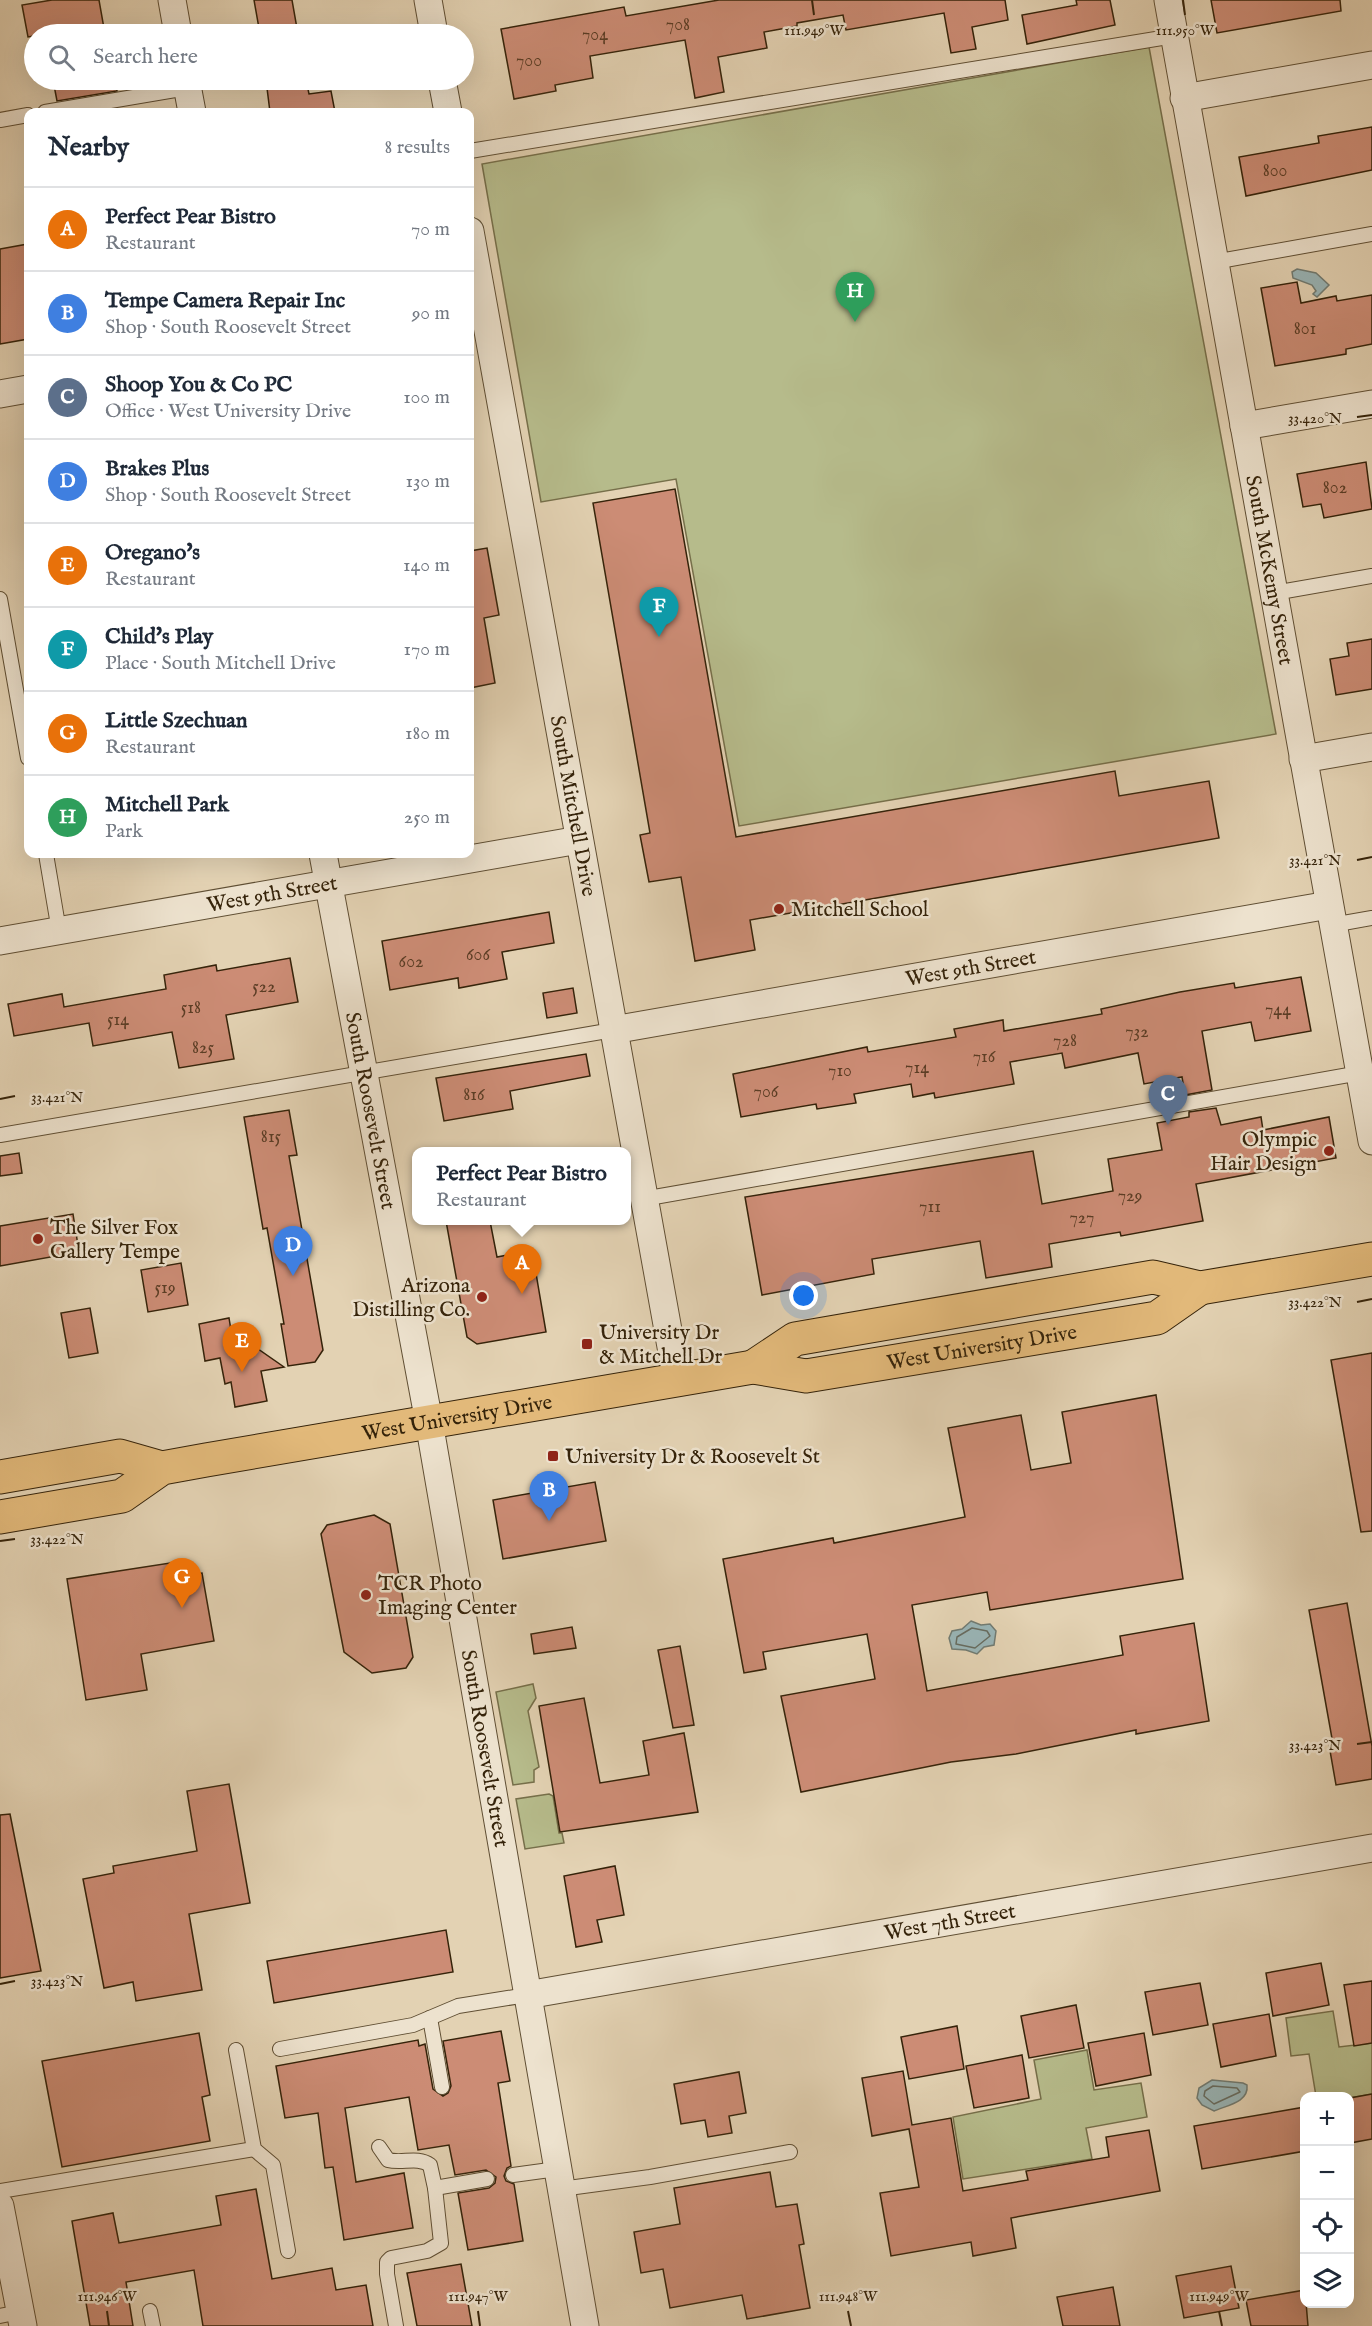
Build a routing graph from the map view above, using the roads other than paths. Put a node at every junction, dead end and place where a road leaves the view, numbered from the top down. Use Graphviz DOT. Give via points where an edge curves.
graph roads {
  1 [pos="172,0"];
  2 [pos="428,0"];
  3 [pos="1168,0"];
  4 [pos="176,24"];
  5 [pos="432,24"];
  6 [pos="1174,36"];
  7 [pos="1372,65"];
  8 [pos="444,90"];
  9 [pos="188,93"];
  10 [pos="1184,98"];
  11 [pos="75,108"];
  12 [pos="447,108"];
  13 [pos="24,116"];
  14 [pos="0,120"];
  15 [pos="474,150"];
  16 [pos="1372,234"];
  17 [pos="1214,262"];
  18 [pos="474,277"];
  19 [pos="477,312"];
  20 [pos="24,390"];
  21 [pos="0,394"];
  22 [pos="1372,404"];
  23 [pos="1244,426"];
  24 [pos="1372,576"];
  25 [pos="1274,593"];
  26 [pos="0,599"];
  27 [pos="24,735"];
  28 [pos="1372,747"];
  29 [pos="1303,759"];
  30 [pos="579,840"];
  31 [pos="47,858"];
  32 [pos="324,858"];
  33 [pos="329,883"];
  34 [pos="1330,915"];
  35 [pos="1372,918"];
  36 [pos="59,931"];
  37 [pos="0,941"];
  38 [pos="612,1030"];
  39 [pos="364,1071"];
  40 [pos="1360,1073"];
  41 [pos="0,1135"];
  42 [pos="1372,1141"];
  43 [pos="643,1199"];
  44 [pos="1372,1259"];
  45 [pos="677,1380"];
  46 [pos="429,1422"];
  47 [pos="162,1468"];
  48 [pos="0,1477"];
  49 [pos="0,1518"];
  50 [pos="1372,1848"];
  51 [pos="527,1995"];
  52 [pos="430,2018"];
  53 [pos="280,2049"];
  54 [pos="236,2050"];
  55 [pos="442,2087"];
  56 [pos="379,2147"];
  57 [pos="254,2149"];
  58 [pos="790,2152"];
  59 [pos="513,2175"];
  60 [pos="487,2179"];
  61 [pos="559,2179"];
  62 [pos="435,2188"];
  63 [pos="0,2191"];
  64 [pos="0,2206"];
  65 [pos="288,2251"];
  66 [pos="150,2311"];
  67 [pos="14,2318"];
  68 [pos="153,2326"];
  69 [pos="396,2326"];
  70 [pos="585,2326"];
  1 -- 4 [label="street"];
  2 -- 5 [label="street"];
  3 -- 6 [label="street, South McKemy Street"];
  6 -- 10 [label="street, South McKemy Street"];
  6 -- 15 [label="lane"];
  7 -- 10 [label="street"];
  8 -- 12 [label="street"];
  9 -- 11 [label="lane"];
  10 -- 17 [label="street, South McKemy Street"];
  13 -- 14 [label="lane"];
  16 -- 17 [label="lane"];
  17 -- 23 [label="street, South McKemy Street"];
  18 -- 19 [label="street, South Mitchell Drive"];
  19 -- 30 [label="street, South Mitchell Drive"];
  20 -- 21 [label="street"];
  22 -- 23 [label="street"];
  23 -- 25 [label="street, South McKemy Street"];
  24 -- 25 [label="lane"];
  25 -- 29 [label="street, South McKemy Street"];
  26 -- 27 [label="lane"];
  28 -- 29 [label="street"];
  29 -- 34 [label="street, South McKemy Street"];
  30 -- 33 [label="street, West 9th Street"];
  30 -- 38 [label="street, South Mitchell Drive"];
  31 -- 36 [label="lane"];
  32 -- 33 [label="street, South Roosevelt Street"];
  33 -- 36 [label="street, West 9th Street"];
  33 -- 39 [label="street, South Roosevelt Street"];
  34 -- 35 [label="lane"];
  34 -- 38 [label="street, West 9th Street"];
  34 -- 40 [label="street, South McKemy Street"];
  36 -- 37 [label="street, West 9th Street"];
  38 -- 39 [label="lane"];
  38 -- 43 [label="street, South Mitchell Drive"];
  39 -- 41 [label="lane"];
  39 -- 46 [label="street, South Roosevelt Street"];
  40 -- 42 [label="street, South McKemy Street"];
  40 -- 43 [label="lane"];
  43 -- 45 [label="street, South Mitchell Drive"];
  44 -- 45 [label="main road, West University Drive" via="1200,1288 1154,1277 795,1339 753,1366"];
  45 -- 46 [label="main road, West University Drive"];
  46 -- 47 [label="main road, West University Drive"];
  46 -- 51 [label="street, South Roosevelt Street"];
  47 -- 48 [label="main road, West University Drive" via="120,1456"];
  47 -- 49 [label="main road, West University Drive" via="122,1496"];
  50 -- 51 [label="street, West 7th Street"];
  51 -- 52 [label="lane" via="458,2006"];
  51 -- 61 [label="street, South Roosevelt Street"];
  52 -- 53 [label="lane" via="413,2025"];
  52 -- 55 [label="lane"];
  54 -- 57 [label="lane"];
  56 -- 62 [label="lane" via="387,2160 425,2161 430,2165"];
  57 -- 63 [label="lane"];
  57 -- 65 [label="lane" via="273,2165"];
  58 -- 61 [label="lane" via="650,2177"];
  59 -- 61 [label="lane"];
  60 -- 62 [label="lane"];
  61 -- 70 [label="street, South Roosevelt Street"];
  62 -- 69 [label="lane" via="441,2243 437,2248 387,2262"];
  64 -- 67 [label="street"];
  66 -- 68 [label="lane"];
}
